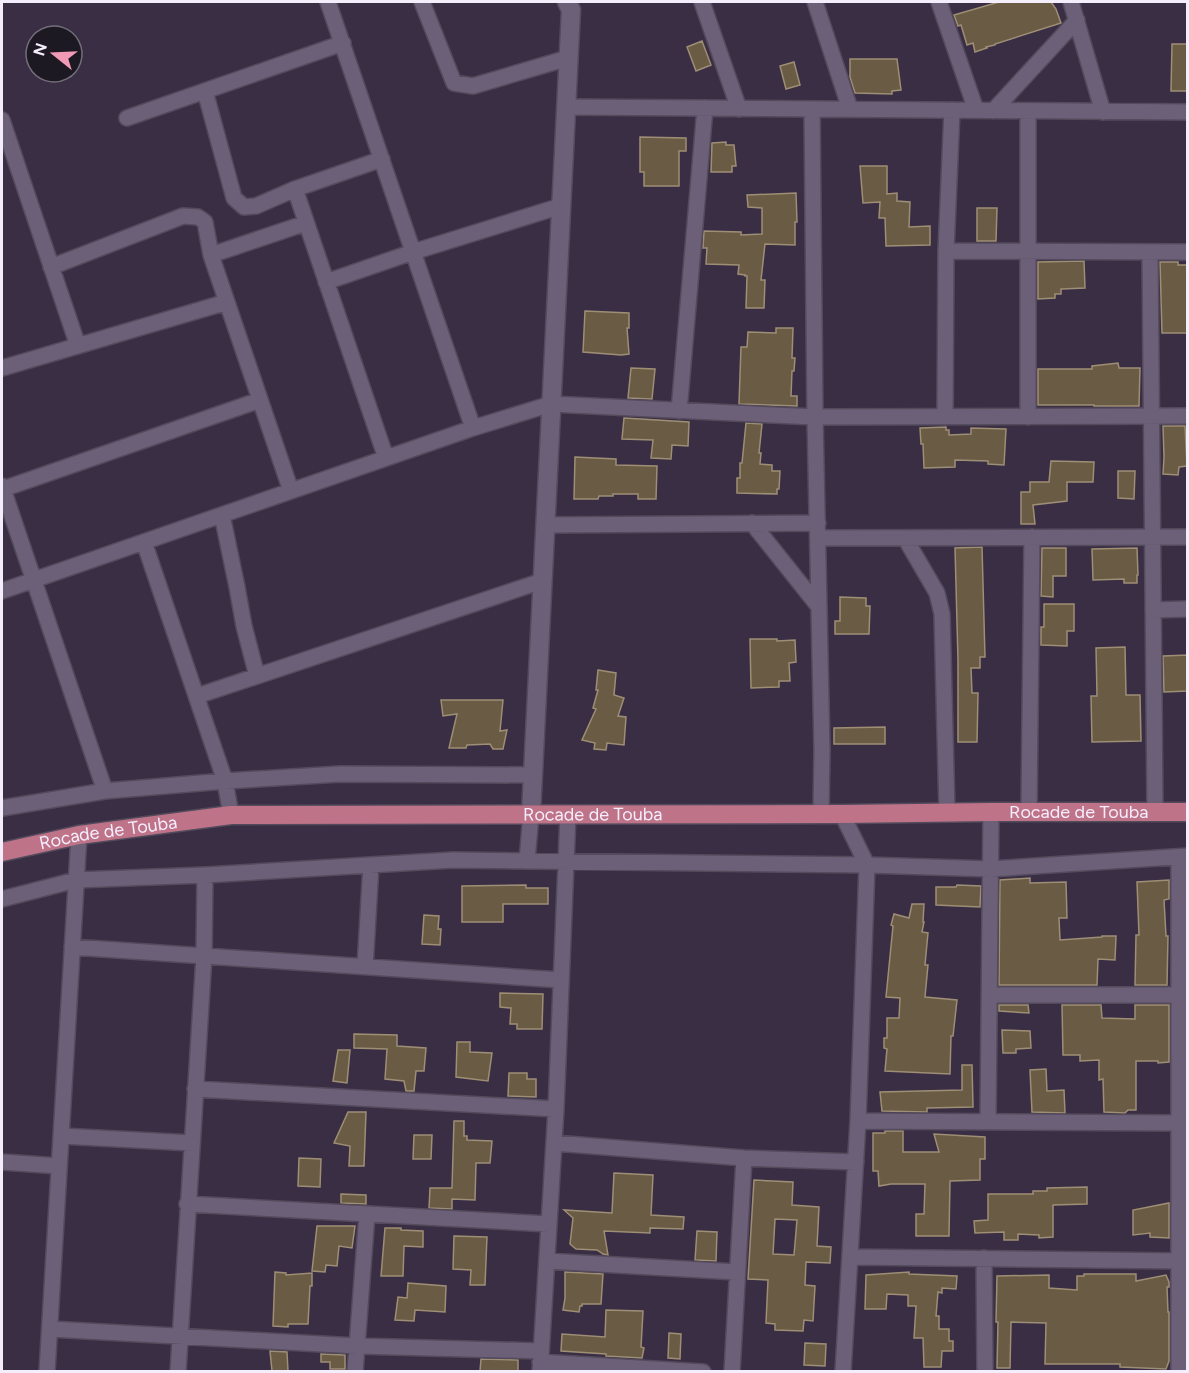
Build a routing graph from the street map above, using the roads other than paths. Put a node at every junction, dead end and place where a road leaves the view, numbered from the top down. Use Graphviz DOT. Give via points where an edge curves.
graph roads {
  1 [pos="328,2"];
  2 [pos="422,2"];
  3 [pos="567,2"];
  4 [pos="702,2"];
  5 [pos="815,2"];
  6 [pos="939,2"];
  7 [pos="1071,2"];
  8 [pos="1077,20"];
  9 [pos="343,43"];
  10 [pos="568,58"];
  11 [pos="205,91"];
  12 [pos="566,107"];
  13 [pos="705,108"];
  14 [pos="739,108"];
  15 [pos="812,109"];
  16 [pos="850,110"];
  17 [pos="952,110"];
  18 [pos="976,111"];
  19 [pos="993,111"];
  20 [pos="1028,111"];
  21 [pos="1103,112"];
  22 [pos="1188,112"];
  23 [pos="127,118"];
  24 [pos="2,120"];
  25 [pos="382,159"];
  26 [pos="295,189"];
  27 [pos="561,206"];
  28 [pos="306,223"];
  29 [pos="946,251"];
  30 [pos="413,252"];
  31 [pos="1029,252"];
  32 [pos="1150,252"];
  33 [pos="1188,252"];
  34 [pos="211,255"];
  35 [pos="51,267"];
  36 [pos="326,282"];
  37 [pos="227,302"];
  38 [pos="78,346"];
  39 [pos="2,368"];
  40 [pos="260,400"];
  41 [pos="551,404"];
  42 [pos="679,411"];
  43 [pos="1152,416"];
  44 [pos="1188,416"];
  45 [pos="815,417"];
  46 [pos="945,417"];
  47 [pos="1028,417"];
  48 [pos="473,428"];
  49 [pos="386,459"];
  50 [pos="2,488"];
  51 [pos="291,491"];
  52 [pos="222,515"];
  53 [pos="752,523"];
  54 [pos="545,525"];
  55 [pos="818,531"];
  56 [pos="1032,537"];
  57 [pos="1153,537"];
  58 [pos="1188,537"];
  59 [pos="905,538"];
  60 [pos="144,542"];
  61 [pos="33,580"];
  62 [pos="542,581"];
  63 [pos="2,591"];
  64 [pos="819,607"];
  65 [pos="1153,609"];
  66 [pos="1188,609"];
  67 [pos="257,676"];
  68 [pos="196,696"];
  69 [pos="533,775"];
  70 [pos="225,781"];
  71 [pos="105,791"];
  72 [pos="2,808"];
  73 [pos="947,812"];
  74 [pos="992,812"];
  75 [pos="1029,812"];
  76 [pos="1155,812"];
  77 [pos="1188,812"];
  78 [pos="821,813"];
  79 [pos="531,814"];
  80 [pos="568,814"];
  81 [pos="842,814"];
  82 [pos="231,815"];
  83 [pos="79,835"];
  84 [pos="2,852"];
  85 [pos="1183,857"];
  86 [pos="527,861"];
  87 [pos="566,861"];
  88 [pos="371,865"];
  89 [pos="867,865"];
  90 [pos="991,869"];
  91 [pos="205,874"];
  92 [pos="76,880"];
  93 [pos="2,899"];
  94 [pos="72,947"];
  95 [pos="204,956"];
  96 [pos="365,967"];
  97 [pos="561,980"];
  98 [pos="990,994"];
  99 [pos="1183,995"];
  100 [pos="195,1089"];
  101 [pos="1183,1104"];
  102 [pos="556,1109"];
  103 [pos="858,1121"];
  104 [pos="988,1122"];
  105 [pos="1179,1123"];
  106 [pos="61,1136"];
  107 [pos="192,1143"];
  108 [pos="554,1143"];
  109 [pos="744,1158"];
  110 [pos="2,1162"];
  111 [pos="856,1162"];
  112 [pos="59,1166"];
  113 [pos="188,1204"];
  114 [pos="367,1214"];
  115 [pos="549,1224"];
  116 [pos="850,1257"];
  117 [pos="984,1258"];
  118 [pos="1179,1261"];
  119 [pos="547,1262"];
  120 [pos="737,1272"];
  121 [pos="50,1329"];
  122 [pos="180,1336"];
  123 [pos="357,1346"];
  124 [pos="540,1362"];
  125 [pos="47,1371"];
  126 [pos="178,1371"];
  127 [pos="355,1371"];
  128 [pos="703,1371"];
  129 [pos="732,1371"];
  130 [pos="843,1371"];
  131 [pos="985,1371"];
  132 [pos="1179,1371"];
  1 -- 9 [label="street"];
  2 -- 10 [label="street" via="454,83 473,86"];
  3 -- 10 [label="main road" via="571,10"];
  4 -- 14 [label="street"];
  5 -- 16 [label="street"];
  6 -- 18 [label="street"];
  7 -- 8 [label="street"];
  8 -- 19 [label="street"];
  8 -- 21 [label="street"];
  9 -- 11 [label="street"];
  9 -- 25 [label="street"];
  10 -- 12 [label="main road"];
  11 -- 23 [label="street"];
  11 -- 26 [label="street" via="234,198 244,207 256,206"];
  12 -- 13 [label="street"];
  12 -- 27 [label="main road"];
  13 -- 14 [label="street"];
  13 -- 42 [label="street"];
  14 -- 15 [label="street"];
  15 -- 16 [label="street"];
  15 -- 45 [label="street"];
  16 -- 17 [label="street"];
  17 -- 18 [label="street"];
  17 -- 29 [label="street"];
  18 -- 19 [label="street"];
  19 -- 20 [label="street"];
  20 -- 21 [label="street"];
  20 -- 31 [label="street"];
  21 -- 22 [label="street"];
  24 -- 35 [label="street"];
  25 -- 26 [label="street"];
  25 -- 30 [label="street"];
  26 -- 28 [label="street"];
  27 -- 30 [label="street"];
  27 -- 41 [label="main road"];
  28 -- 34 [label="street"];
  28 -- 36 [label="street"];
  29 -- 31 [label="street"];
  29 -- 46 [label="street"];
  30 -- 36 [label="street"];
  30 -- 48 [label="street"];
  31 -- 32 [label="street"];
  31 -- 47 [label="street"];
  32 -- 33 [label="street"];
  32 -- 43 [label="street"];
  34 -- 35 [label="street" via="205,222 183,216"];
  34 -- 37 [label="street"];
  35 -- 38 [label="street"];
  36 -- 49 [label="street"];
  37 -- 38 [label="street"];
  37 -- 40 [label="street"];
  38 -- 39 [label="street"];
  40 -- 50 [label="street"];
  40 -- 51 [label="street"];
  41 -- 42 [label="street"];
  41 -- 48 [label="street"];
  41 -- 54 [label="main road"];
  42 -- 45 [label="street"];
  43 -- 44 [label="street"];
  43 -- 47 [label="street"];
  43 -- 57 [label="street"];
  45 -- 46 [label="street"];
  45 -- 55 [label="street"];
  46 -- 47 [label="street"];
  48 -- 49 [label="street"];
  49 -- 51 [label="street"];
  50 -- 61 [label="street"];
  51 -- 52 [label="street"];
  52 -- 60 [label="street"];
  52 -- 67 [label="street"];
  53 -- 54 [label="street"];
  53 -- 55 [label="street"];
  53 -- 64 [label="street"];
  54 -- 62 [label="main road"];
  55 -- 59 [label="street"];
  55 -- 64 [label="street"];
  56 -- 57 [label="street"];
  56 -- 59 [label="street"];
  56 -- 75 [label="street"];
  57 -- 58 [label="street"];
  57 -- 65 [label="street"];
  59 -- 73 [label="street" via="937,593 942,614"];
  60 -- 61 [label="street"];
  60 -- 68 [label="street"];
  61 -- 63 [label="street"];
  61 -- 71 [label="street"];
  62 -- 67 [label="street"];
  62 -- 69 [label="main road"];
  64 -- 78 [label="street"];
  65 -- 66 [label="street"];
  65 -- 76 [label="street"];
  67 -- 68 [label="street"];
  68 -- 70 [label="street"];
  69 -- 70 [label="street" via="340,774"];
  69 -- 79 [label="main road"];
  70 -- 71 [label="street"];
  70 -- 82 [label="street"];
  71 -- 72 [label="street"];
  73 -- 74 [label="main road, Rocade de Touba"];
  73 -- 81 [label="main road, Rocade de Touba"];
  74 -- 75 [label="main road, Rocade de Touba"];
  74 -- 90 [label="street"];
  75 -- 76 [label="main road, Rocade de Touba"];
  76 -- 77 [label="main road, Rocade de Touba"];
  78 -- 80 [label="main road, Rocade de Touba"];
  78 -- 81 [label="main road, Rocade de Touba"];
  79 -- 80 [label="main road, Rocade de Touba"];
  79 -- 82 [label="main road, Rocade de Touba"];
  79 -- 86 [label="street"];
  80 -- 87 [label="street"];
  81 -- 89 [label="street"];
  82 -- 83 [label="main road, Rocade de Touba"];
  83 -- 84 [label="main road, Rocade de Touba"];
  83 -- 92 [label="street"];
  85 -- 90 [label="street"];
  85 -- 99 [label="street"];
  86 -- 87 [label="street"];
  86 -- 88 [label="street"];
  87 -- 89 [label="street"];
  87 -- 97 [label="street"];
  88 -- 91 [label="street"];
  88 -- 96 [label="street"];
  89 -- 90 [label="street"];
  89 -- 103 [label="street"];
  90 -- 98 [label="street"];
  91 -- 92 [label="street"];
  91 -- 95 [label="street"];
  92 -- 93 [label="street"];
  92 -- 94 [label="street"];
  94 -- 95 [label="street"];
  94 -- 106 [label="street"];
  95 -- 96 [label="street"];
  95 -- 100 [label="street"];
  96 -- 97 [label="street"];
  97 -- 102 [label="street"];
  98 -- 99 [label="street"];
  98 -- 104 [label="street"];
  99 -- 101 [label="street"];
  100 -- 102 [label="street"];
  100 -- 107 [label="street"];
  101 -- 105 [label="street"];
  102 -- 108 [label="street"];
  103 -- 104 [label="street"];
  103 -- 111 [label="street"];
  104 -- 105 [label="street"];
  105 -- 118 [label="street"];
  106 -- 107 [label="street"];
  106 -- 112 [label="street"];
  107 -- 113 [label="street"];
  108 -- 109 [label="street"];
  108 -- 115 [label="street"];
  109 -- 111 [label="street"];
  109 -- 120 [label="street"];
  110 -- 112 [label="street"];
  111 -- 116 [label="street"];
  112 -- 121 [label="street"];
  113 -- 114 [label="street"];
  113 -- 122 [label="street"];
  114 -- 115 [label="street"];
  114 -- 123 [label="street"];
  115 -- 119 [label="street"];
  116 -- 117 [label="street"];
  116 -- 130 [label="street"];
  117 -- 118 [label="street"];
  117 -- 131 [label="street"];
  118 -- 132 [label="street"];
  119 -- 120 [label="street"];
  119 -- 124 [label="street"];
  120 -- 129 [label="street"];
  121 -- 122 [label="street"];
  121 -- 125 [label="street"];
  122 -- 123 [label="street"];
  122 -- 126 [label="street"];
  123 -- 124 [label="street"];
  123 -- 127 [label="street"];
  124 -- 128 [label="street"];
}
